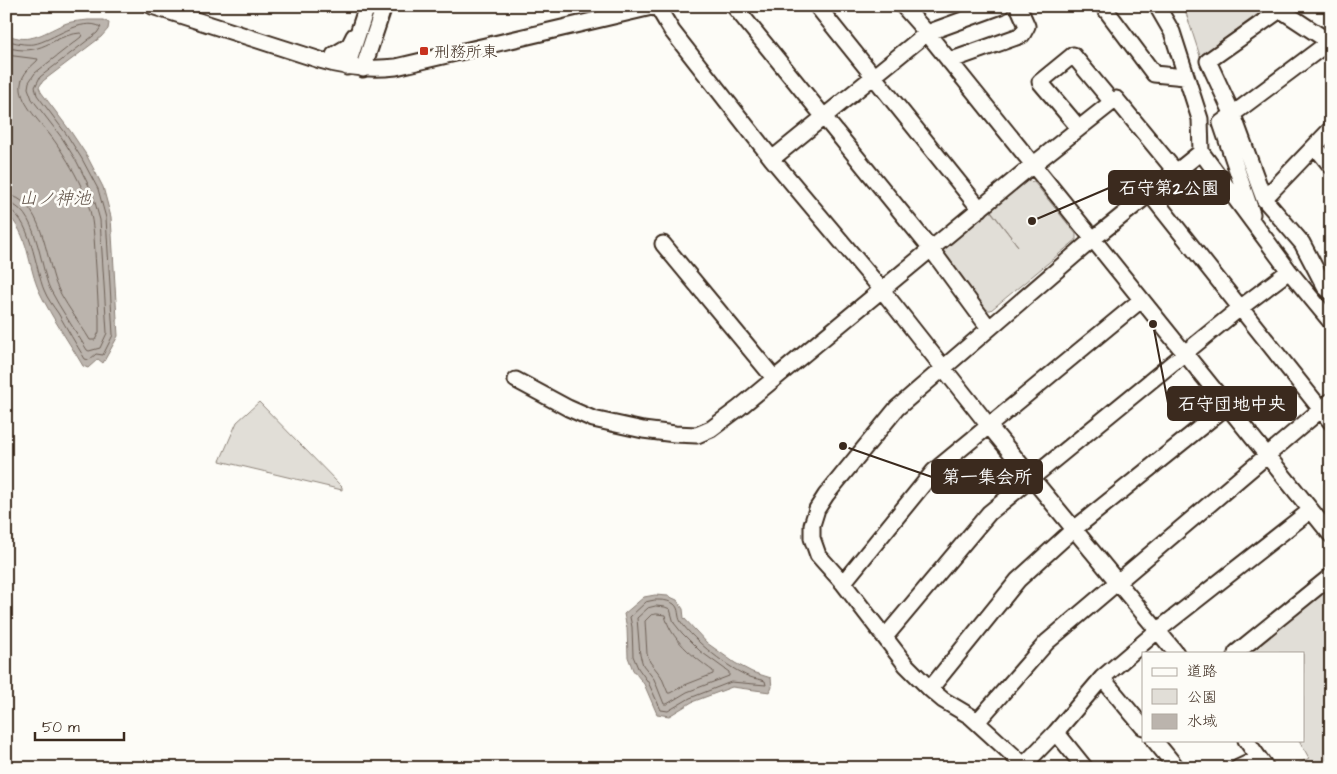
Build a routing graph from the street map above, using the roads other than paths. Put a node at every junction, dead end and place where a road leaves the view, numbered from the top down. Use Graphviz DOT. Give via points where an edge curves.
graph roads {
  1 [pos="152,6"];
  2 [pos="365,6"];
  3 [pos="384,6"];
  4 [pos="656,6"];
  5 [pos="734,6"];
  6 [pos="816,6"];
  7 [pos="903,6"];
  8 [pos="1001,6"];
  9 [pos="1018,6"];
  10 [pos="1103,6"];
  11 [pos="1157,6"];
  12 [pos="1278,7"];
  13 [pos="927,33"];
  14 [pos="1330,43"];
  15 [pos="334,55"];
  16 [pos="949,61"];
  17 [pos="347,67"];
  18 [pos="363,69"];
  19 [pos="874,77"];
  20 [pos="1185,77"];
  21 [pos="1112,102"];
  22 [pos="1233,115"];
  23 [pos="824,117"];
  24 [pos="1080,128"];
  25 [pos="1331,130"];
  26 [pos="1315,146"];
  27 [pos="1201,152"];
  28 [pos="772,159"];
  29 [pos="1034,165"];
  30 [pos="1331,166"];
  31 [pos="1176,172"];
  32 [pos="1150,194"];
  33 [pos="1264,199"];
  34 [pos="980,209"];
  35 [pos="1256,228"];
  36 [pos="1093,239"];
  37 [pos="663,244"];
  38 [pos="931,249"];
  39 [pos="1289,271"];
  40 [pos="882,290"];
  41 [pos="1331,292"];
  42 [pos="1142,300"];
  43 [pos="1240,308"];
  44 [pos="1331,322"];
  45 [pos="989,328"];
  46 [pos="1185,352"];
  47 [pos="944,368"];
  48 [pos="774,378"];
  49 [pos="516,380"];
  50 [pos="1326,405"];
  51 [pos="1227,406"];
  52 [pos="1331,422"];
  53 [pos="989,426"];
  54 [pos="1267,455"];
  55 [pos="1033,477"];
  56 [pos="1311,510"];
  57 [pos="1074,530"];
  58 [pos="1331,535"];
  59 [pos="1331,576"];
  60 [pos="843,583"];
  61 [pos="1117,583"];
  62 [pos="1157,631"];
  63 [pos="885,637"];
  64 [pos="1175,652"];
  65 [pos="1237,652"];
  66 [pos="1102,678"];
  67 [pos="930,689"];
  68 [pos="977,722"];
  69 [pos="1142,726"];
  70 [pos="1056,732"];
  71 [pos="1156,742"];
  72 [pos="1247,742"];
  73 [pos="1262,763"];
  74 [pos="1025,766"];
  75 [pos="1085,768"];
  76 [pos="1177,768"];
  77 [pos="1238,768"];
  1 -- 17 [label="street"];
  2 -- 15 [label="street" via="349,46"];
  2 -- 17 [label="street"];
  3 -- 18 [label="street"];
  4 -- 18 [label="street" via="396,67"];
  4 -- 28 [label="street"];
  5 -- 23 [label="street"];
  6 -- 19 [label="street"];
  7 -- 13 [label="street"];
  8 -- 13 [label="street"];
  9 -- 16 [label="street" via="1027,26 1022,35"];
  10 -- 20 [label="street" via="1154,74"];
  11 -- 20 [label="street" via="1172,32"];
  12 -- 14 [label="street"];
  12 -- 22 [label="street" via="1208,61"];
  13 -- 16 [label="street"];
  13 -- 19 [label="street"];
  14 -- 22 [label="street"];
  16 -- 29 [label="street"];
  17 -- 18 [label="street"];
  19 -- 23 [label="street"];
  19 -- 34 [label="street"];
  20 -- 27 [label="street" via="1200,119"];
  21 -- 24 [label="street"];
  21 -- 24 [label="street" via="1074,55 1067,60 1040,82"];
  21 -- 31 [label="street" via="1116,99"];
  22 -- 33 [label="street"];
  22 -- 35 [label="street" via="1221,123"];
  23 -- 28 [label="street"];
  23 -- 38 [label="street"];
  24 -- 29 [label="street"];
  25 -- 26 [label="street"];
  26 -- 30 [label="street"];
  26 -- 33 [label="street"];
  27 -- 31 [label="street"];
  27 -- 35 [label="street"];
  28 -- 40 [label="street"];
  29 -- 34 [label="street"];
  29 -- 36 [label="street"];
  31 -- 32 [label="street"];
  32 -- 36 [label="street"];
  32 -- 43 [label="street"];
  33 -- 41 [label="street" via="1302,244 1325,287"];
  34 -- 38 [label="street"];
  35 -- 39 [label="street"];
  36 -- 42 [label="street"];
  36 -- 45 [label="street"];
  37 -- 48 [label="street"];
  38 -- 40 [label="street"];
  38 -- 45 [label="street"];
  39 -- 43 [label="street"];
  39 -- 44 [label="street"];
  40 -- 47 [label="street"];
  40 -- 48 [label="street"];
  42 -- 46 [label="street"];
  42 -- 53 [label="street"];
  43 -- 46 [label="street"];
  43 -- 50 [label="street"];
  45 -- 47 [label="street"];
  46 -- 51 [label="street"];
  46 -- 55 [label="street"];
  47 -- 53 [label="street"];
  47 -- 60 [label="street" via="897,408 817,509 812,525 815,547 818,555"];
  48 -- 49 [label="street" via="711,429 697,435 643,430 593,419"];
  50 -- 52 [label="street"];
  50 -- 54 [label="street"];
  51 -- 54 [label="street"];
  51 -- 57 [label="street"];
  53 -- 55 [label="street"];
  53 -- 60 [label="street" via="934,471"];
  54 -- 56 [label="street"];
  54 -- 61 [label="street"];
  55 -- 57 [label="street"];
  55 -- 63 [label="street" via="989,513"];
  56 -- 58 [label="street"];
  56 -- 62 [label="street"];
  57 -- 61 [label="street"];
  57 -- 67 [label="street" via="1018,580"];
  59 -- 65 [label="street"];
  60 -- 63 [label="street"];
  61 -- 62 [label="street"];
  61 -- 68 [label="street" via="1047,642"];
  62 -- 64 [label="street"];
  62 -- 66 [label="street"];
  63 -- 67 [label="street"];
  66 -- 69 [label="street"];
  66 -- 70 [label="street"];
  67 -- 68 [label="street"];
  68 -- 74 [label="street"];
  70 -- 74 [label="street"];
  70 -- 75 [label="street"];
  71 -- 76 [label="street"];
  72 -- 73 [label="street"];
  73 -- 77 [label="street"];
}
